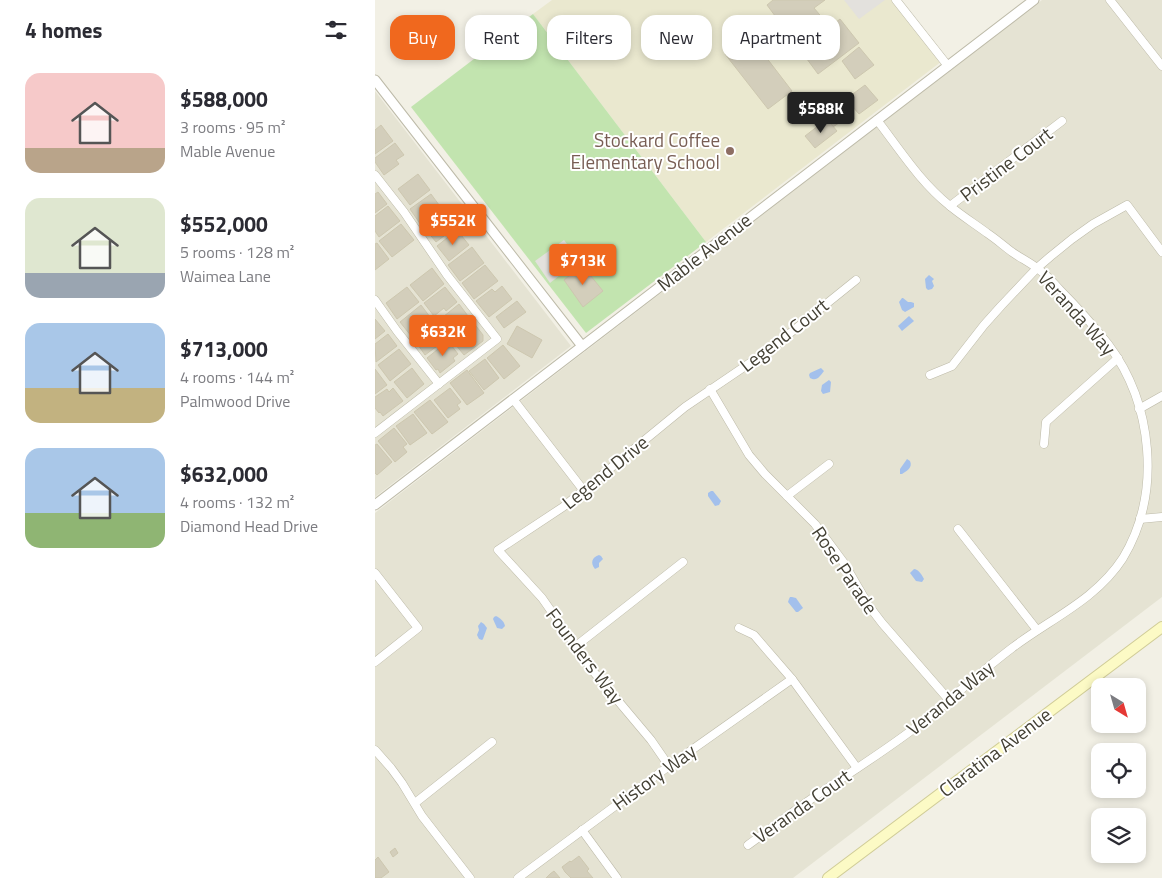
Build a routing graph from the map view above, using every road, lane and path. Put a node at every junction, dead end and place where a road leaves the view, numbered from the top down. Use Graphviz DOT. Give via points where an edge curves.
graph roads {
  1 [pos="896,0"];
  2 [pos="1034,0"];
  3 [pos="1110,0"];
  4 [pos="948,66"];
  5 [pos="1162,66"];
  6 [pos="375,80"];
  7 [pos="877,120"];
  8 [pos="1062,121"];
  9 [pos="375,175"];
  10 [pos="950,206"];
  11 [pos="1162,252"];
  12 [pos="1037,268"];
  13 [pos="856,280"];
  14 [pos="375,300"];
  15 [pos="582,346"];
  16 [pos="1118,358"];
  17 [pos="930,374"];
  18 [pos="439,384"];
  19 [pos="710,389"];
  20 [pos="1162,396"];
  21 [pos="513,399"];
  22 [pos="1139,409"];
  23 [pos="377,428"];
  24 [pos="1044,444"];
  25 [pos="829,464"];
  26 [pos="583,491"];
  27 [pos="787,496"];
  28 [pos="375,505"];
  29 [pos="1162,517"];
  30 [pos="1140,519"];
  31 [pos="958,529"];
  32 [pos="498,550"];
  33 [pos="683,562"];
  34 [pos="375,573"];
  35 [pos="1162,627"];
  36 [pos="739,628"];
  37 [pos="1037,630"];
  38 [pos="576,646"];
  39 [pos="375,662"];
  40 [pos="792,679"];
  41 [pos="949,700"];
  42 [pos="492,742"];
  43 [pos="375,750"];
  44 [pos="669,766"];
  45 [pos="857,768"];
  46 [pos="415,803"];
  47 [pos="582,830"];
  48 [pos="748,845"];
  49 [pos="470,878"];
  50 [pos="518,878"];
  51 [pos="617,878"];
  52 [pos="828,878"];
  1 -- 4 [label="street"];
  2 -- 4 [label="street, Mable Avenue"];
  3 -- 5 [label="street"];
  4 -- 7 [label="street, Mable Avenue"];
  6 -- 15 [label="street"];
  7 -- 10 [label="street, Veranda Way" via="919,176"];
  7 -- 15 [label="street, Mable Avenue"];
  8 -- 10 [label="street, Pristine Court"];
  9 -- 18 [label="street" via="497,339"];
  10 -- 12 [label="street, Veranda Way"];
  11 -- 12 [label="street" via="1127,205 1093,224"];
  12 -- 16 [label="street, Veranda Way" via="1089,321"];
  12 -- 17 [label="street" via="952,366"];
  13 -- 19 [label="street, Legend Court" via="769,350"];
  14 -- 18 [label="street"];
  15 -- 21 [label="street, Mable Avenue"];
  16 -- 22 [label="street, Veranda Way"];
  16 -- 24 [label="street" via="1047,422"];
  18 -- 23 [label="street"];
  19 -- 26 [label="street, Legend Drive"];
  19 -- 27 [label="street, Rose Parade" via="749,455"];
  20 -- 22 [label="street"];
  21 -- 26 [label="street"];
  21 -- 28 [label="street, Mable Avenue"];
  22 -- 30 [label="street, Veranda Way" via="1148,456 1146,493"];
  25 -- 27 [label="street"];
  26 -- 32 [label="street, Legend Drive"];
  27 -- 41 [label="street, Rose Parade" via="830,543 882,623"];
  29 -- 30 [label="street"];
  30 -- 37 [label="street, Veranda Way" via="1132,541 1110,575 1081,602"];
  31 -- 37 [label="street"];
  32 -- 38 [label="street, Founders Way" via="542,598"];
  33 -- 38 [label="street"];
  34 -- 39 [label="street" via="418,628"];
  35 -- 52 [label="main road, Claratina Avenue"];
  36 -- 40 [label="street" via="754,635"];
  37 -- 41 [label="street, Veranda Way"];
  38 -- 44 [label="street, Founders Way"];
  40 -- 44 [label="street, History Way"];
  40 -- 45 [label="street"];
  41 -- 45 [label="street, Veranda Way"];
  42 -- 46 [label="street"];
  43 -- 46 [label="street"];
  44 -- 47 [label="street, History Way"];
  45 -- 48 [label="street, Veranda Court"];
  46 -- 49 [label="street"];
  47 -- 50 [label="street, History Way"];
  47 -- 51 [label="street"];
}
